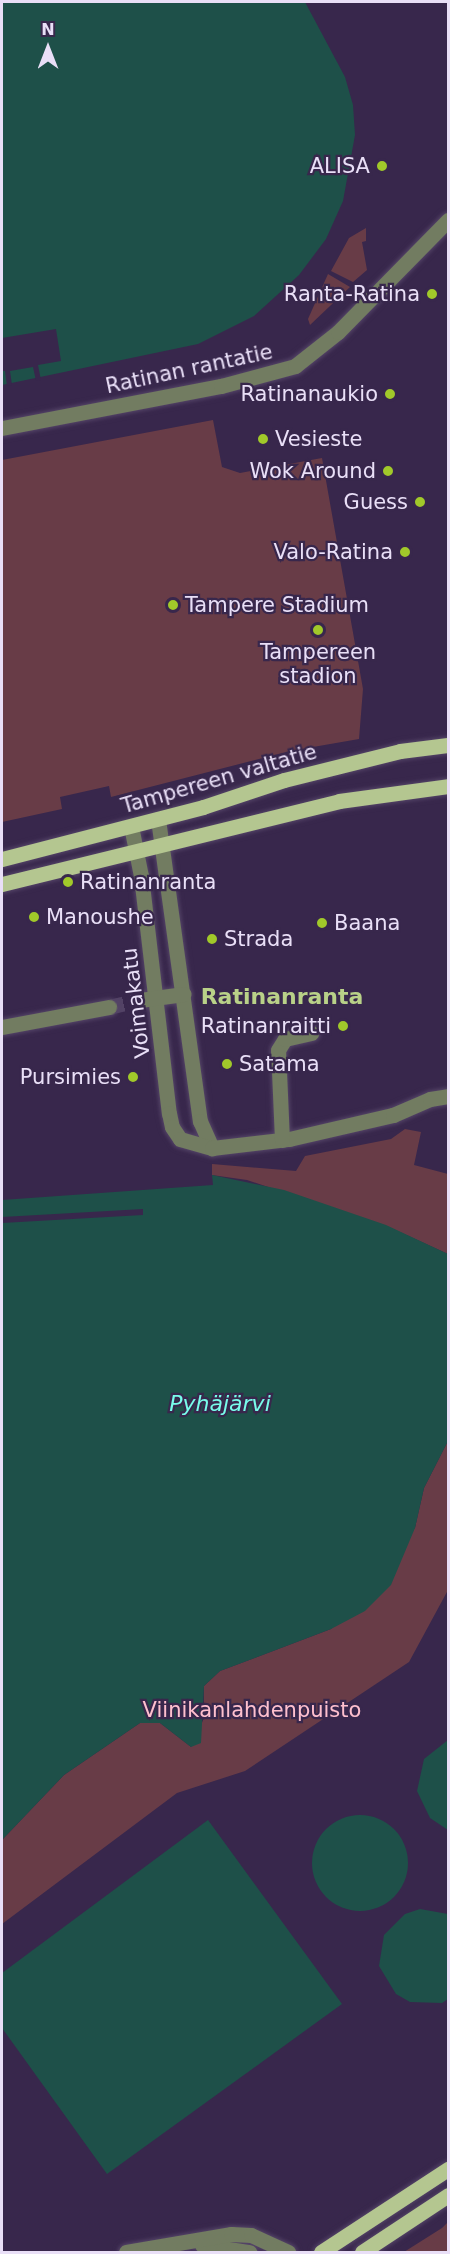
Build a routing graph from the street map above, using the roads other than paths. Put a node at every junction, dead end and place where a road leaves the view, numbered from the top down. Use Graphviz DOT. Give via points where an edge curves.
graph roads {
  1 [pos="448,220"];
  2 [pos="2,428"];
  3 [pos="448,745"];
  4 [pos="448,786"];
  5 [pos="158,819"];
  6 [pos="131,826"];
  7 [pos="163,847"];
  8 [pos="137,853"];
  9 [pos="2,859"];
  10 [pos="2,884"];
  11 [pos="184,994"];
  12 [pos="158,999"];
  13 [pos="140,1000"];
  14 [pos="109,1007"];
  15 [pos="2,1027"];
  16 [pos="311,1033"];
  17 [pos="448,1096"];
  18 [pos="282,1140"];
  19 [pos="212,1148"];
  20 [pos="448,2169"];
  21 [pos="448,2195"];
  22 [pos="187,2243"];
  23 [pos="126,2253"];
  24 [pos="249,2253"];
  25 [pos="288,2253"];
  26 [pos="321,2253"];
  27 [pos="362,2253"];
  1 -- 2 [label="street, Ratinan rantatie" via="319,350 280,373"];
  3 -- 5 [label="main road, Tampereen valtatie" via="400,751 284,780"];
  4 -- 7 [label="main road" via="339,801"];
  5 -- 6 [label="main road, Tampereen valtatie"];
  5 -- 7 [label="street"];
  6 -- 8 [label="street, Voimakatu"];
  6 -- 9 [label="main road, Tampereen valtatie"];
  7 -- 8 [label="main road"];
  7 -- 11 [label="street"];
  8 -- 10 [label="main road"];
  8 -- 12 [label="street, Voimakatu"];
  11 -- 12 [label="street"];
  11 -- 19 [label="street" via="200,1121"];
  12 -- 13 [label="street"];
  12 -- 19 [label="street, Voimakatu" via="171,1127 189,1144"];
  14 -- 15 [label="street"];
  16 -- 18 [label="street" via="285,1039 278,1050"];
  17 -- 18 [label="street, Voimakatu" via="430,1099 393,1115"];
  18 -- 19 [label="street, Voimakatu"];
  20 -- 26 [label="main road"];
  21 -- 27 [label="main road"];
  22 -- 23 [label="street"];
  22 -- 24 [label="street"];
  22 -- 25 [label="street" via="231,2234 251,2235"];
}
